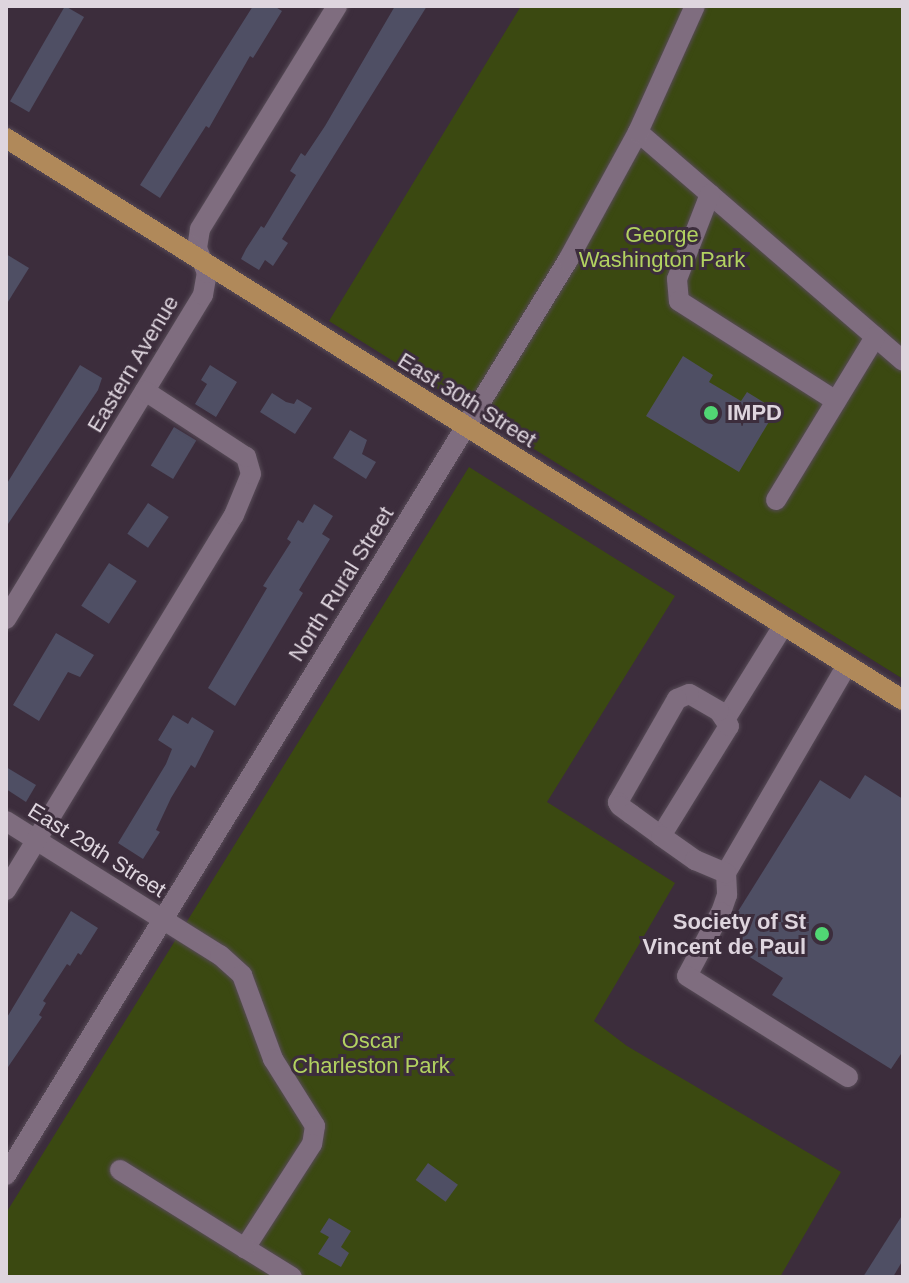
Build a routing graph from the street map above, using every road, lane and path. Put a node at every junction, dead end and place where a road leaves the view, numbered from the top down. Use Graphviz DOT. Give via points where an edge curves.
graph roads {
  1 [pos="337,6"];
  2 [pos="695,6"];
  3 [pos="638,132"];
  4 [pos="6,138"];
  5 [pos="710,194"];
  6 [pos="198,259"];
  7 [pos="875,337"];
  8 [pos="903,361"];
  9 [pos="145,391"];
  10 [pos="836,401"];
  11 [pos="465,427"];
  12 [pos="776,500"];
  13 [pos="6,619"];
  14 [pos="783,626"];
  15 [pos="847,665"];
  16 [pos="903,700"];
  17 [pos="726,718"];
  18 [pos="6,821"];
  19 [pos="661,836"];
  20 [pos="37,840"];
  21 [pos="726,873"];
  22 [pos="6,890"];
  23 [pos="163,919"];
  24 [pos="848,1077"];
  25 [pos="120,1170"];
  26 [pos="6,1175"];
  27 [pos="245,1248"];
  28 [pos="292,1277"];
  1 -- 6 [label="street, Eastern Avenue" via="200,229"];
  2 -- 3 [label="street, North Rural Street"];
  3 -- 5 [label="street"];
  3 -- 11 [label="street, North Rural Street" via="586,229"];
  4 -- 6 [label="main road, East 30th Street"];
  5 -- 7 [label="street"];
  5 -- 10 [label="street" via="677,279 679,301"];
  6 -- 9 [label="street, Eastern Avenue" via="207,273 203,295"];
  6 -- 11 [label="main road, East 30th Street"];
  7 -- 8 [label="street"];
  7 -- 10 [label="street"];
  9 -- 13 [label="street, Eastern Avenue"];
  9 -- 20 [label="street" via="246,457 251,474 234,515"];
  10 -- 12 [label="street"];
  11 -- 14 [label="main road, East 30th Street"];
  11 -- 23 [label="street, North Rural Street"];
  14 -- 15 [label="main road, East 30th Street"];
  14 -- 17 [label="street"];
  15 -- 16 [label="main road, East 30th Street"];
  15 -- 21 [label="street"];
  17 -- 19 [label="street" via="729,726"];
  17 -- 19 [label="street" via="684,694 677,699 619,797 620,806"];
  18 -- 20 [label="street, East 29th Street"];
  19 -- 21 [label="street" via="695,860"];
  20 -- 22 [label="street"];
  20 -- 23 [label="street, East 29th Street"];
  21 -- 24 [label="street" via="721,912 687,976"];
  23 -- 26 [label="street, North Rural Street"];
  23 -- 27 [label="street, East 29th Street" via="242,975 273,1059 315,1126 312,1144"];
  25 -- 27 [label="street"];
  27 -- 28 [label="street"];
}
